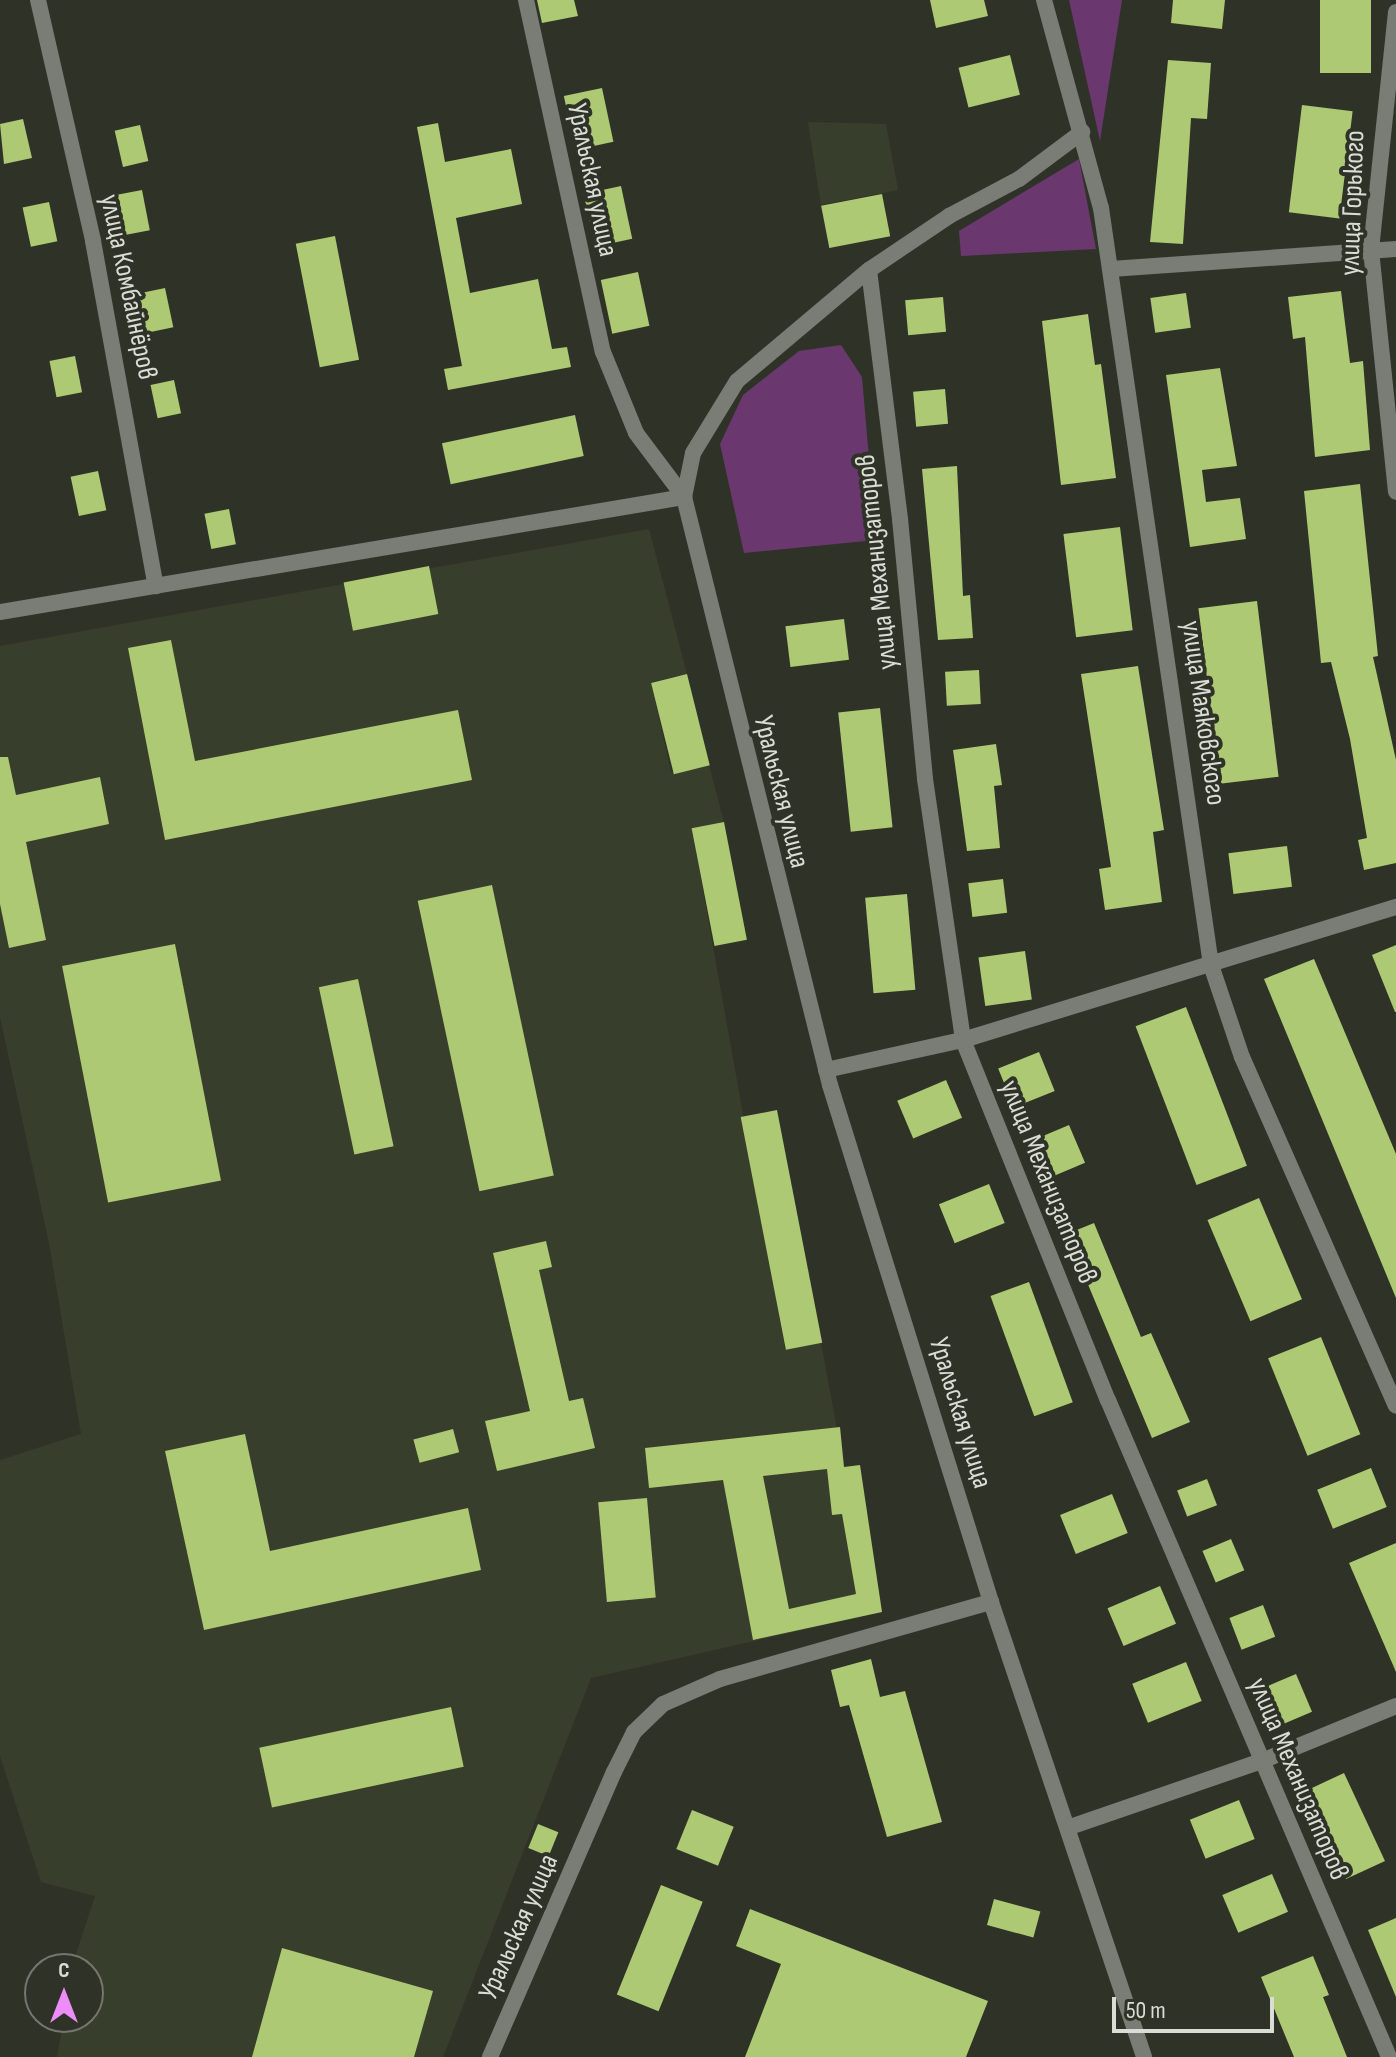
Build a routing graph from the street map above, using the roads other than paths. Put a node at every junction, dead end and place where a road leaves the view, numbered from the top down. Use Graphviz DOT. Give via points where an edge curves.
graph roads {
  1 [pos="38,0"];
  2 [pos="526,0"];
  3 [pos="1044,0"];
  4 [pos="1396,12"];
  5 [pos="1082,132"];
  6 [pos="1396,249"];
  7 [pos="1371,250"];
  8 [pos="1111,269"];
  9 [pos="869,270"];
  10 [pos="1396,492"];
  11 [pos="684,497"];
  12 [pos="156,586"];
  13 [pos="0,612"];
  14 [pos="1396,907"];
  15 [pos="1211,965"];
  16 [pos="963,1040"];
  17 [pos="826,1070"];
  18 [pos="1396,1406"];
  19 [pos="991,1602"];
  20 [pos="1396,1706"];
  21 [pos="1262,1761"];
  22 [pos="1070,1827"];
  23 [pos="490,2057"];
  24 [pos="1144,2057"];
  25 [pos="1389,2057"];
  1 -- 12 [label="street, улица Комбайнёров" via="93,241"];
  2 -- 11 [label="street, Уральская улица" via="603,352 636,433"];
  3 -- 5 [label="street, улица Маяковского"];
  4 -- 7 [label="street, улица Горького"];
  5 -- 8 [label="street, улица Маяковского"];
  5 -- 9 [label="street" via="1019,179 949,216"];
  6 -- 7 [label="street"];
  7 -- 8 [label="street"];
  7 -- 10 [label="street, улица Горького"];
  8 -- 15 [label="street, улица Маяковского"];
  9 -- 11 [label="street" via="737,381 693,453"];
  9 -- 16 [label="street, улица Механизаторов" via="925,779"];
  11 -- 12 [label="street"];
  11 -- 17 [label="street, Уральская улица"];
  12 -- 13 [label="street"];
  14 -- 15 [label="street"];
  15 -- 16 [label="street"];
  15 -- 18 [label="street, улица Маяковского" via="1242,1057"];
  16 -- 17 [label="street"];
  16 -- 21 [label="street, улица Механизаторов"];
  17 -- 19 [label="street, Уральская улица"];
  19 -- 22 [label="street, Уральская улица"];
  19 -- 23 [label="street, Уральская улица" via="720,1679 663,1704 634,1732 614,1772"];
  20 -- 21 [label="street"];
  21 -- 22 [label="street"];
  21 -- 25 [label="street, улица Механизаторов"];
  22 -- 24 [label="street, Уральская улица"];
}
